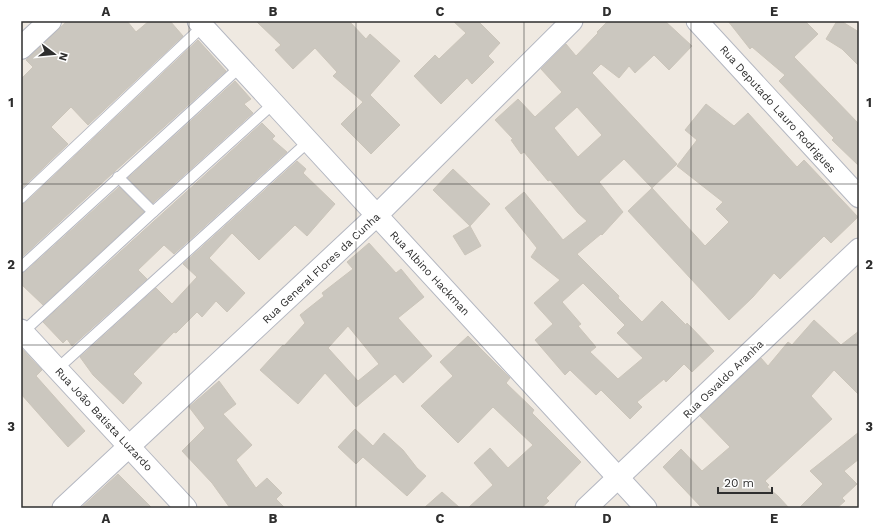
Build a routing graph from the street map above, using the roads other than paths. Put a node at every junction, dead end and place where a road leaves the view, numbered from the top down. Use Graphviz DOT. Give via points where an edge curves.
graph roads {
  1 [pos="50,21"];
  2 [pos="572,21"];
  3 [pos="698,21"];
  4 [pos="201,24"];
  5 [pos="21,48"];
  6 [pos="240,67"];
  7 [pos="274,103"];
  8 [pos="309,141"];
  9 [pos="118,177"];
  10 [pos="859,197"];
  11 [pos="21,198"];
  12 [pos="153,212"];
  13 [pos="377,215"];
  14 [pos="859,248"];
  15 [pos="21,267"];
  16 [pos="22,331"];
  17 [pos="57,369"];
  18 [pos="130,447"];
  19 [pos="618,478"];
  20 [pos="63,508"];
  21 [pos="186,508"];
  22 [pos="586,508"];
  23 [pos="646,508"];
  1 -- 5 [label="street"];
  2 -- 13 [label="street, Rua General Flores da Cunha"];
  3 -- 10 [label="street, Rua Deputado Lauro Rodrigues"];
  4 -- 6 [label="street, Rua Albino Hackman"];
  4 -- 11 [label="lane"];
  6 -- 7 [label="street, Rua Albino Hackman"];
  6 -- 9 [label="lane"];
  7 -- 8 [label="street, Rua Albino Hackman"];
  7 -- 12 [label="lane"];
  8 -- 13 [label="street, Rua Albino Hackman"];
  8 -- 17 [label="lane"];
  9 -- 12 [label="lane"];
  9 -- 15 [label="lane"];
  12 -- 16 [label="lane"];
  13 -- 18 [label="street, Rua General Flores da Cunha"];
  13 -- 19 [label="street, Rua Albino Hackman"];
  14 -- 19 [label="street, Rua Osvaldo Aranha"];
  16 -- 17 [label="street, Rua João Batista Luzardo"];
  17 -- 18 [label="street, Rua João Batista Luzardo"];
  18 -- 20 [label="street, Rua General Flores da Cunha"];
  18 -- 21 [label="street, Rua João Batista Luzardo"];
  19 -- 22 [label="street, Rua Osvaldo Aranha"];
  19 -- 23 [label="street, Rua Albino Hackman"];
}
